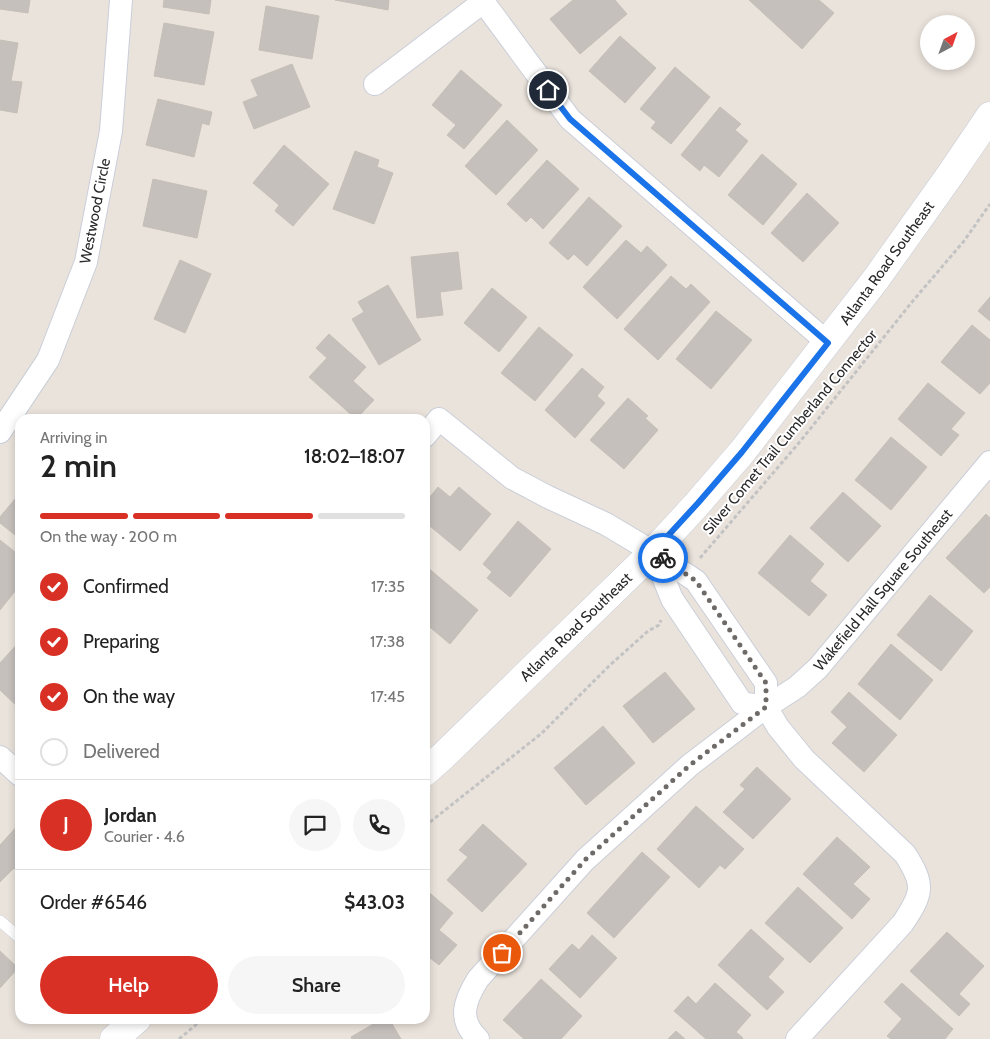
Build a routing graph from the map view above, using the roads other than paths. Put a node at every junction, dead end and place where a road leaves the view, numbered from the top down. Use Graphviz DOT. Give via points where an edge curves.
graph roads {
  1 [pos="121,0"];
  2 [pos="482,1"];
  3 [pos="375,84"];
  4 [pos="990,116"];
  5 [pos="828,343"];
  6 [pos="430,430"];
  7 [pos="0,432"];
  8 [pos="990,462"];
  9 [pos="653,552"];
  10 [pos="766,707"];
  11 [pos="0,757"];
  12 [pos="430,768"];
  13 [pos="15,770"];
  14 [pos="0,921"];
  15 [pos="15,934"];
  16 [pos="131,1024"];
  17 [pos="114,1039"];
  18 [pos="478,1039"];
  19 [pos="797,1039"];
  1 -- 7 [label="street, Westwood Circle" via="111,131 86,262 48,360"];
  2 -- 3 [label="street"];
  2 -- 5 [label="street" via="570,119"];
  4 -- 5 [label="main road, Atlanta Road Southeast"];
  5 -- 9 [label="main road, Atlanta Road Southeast" via="742,452"];
  6 -- 9 [label="street" via="439,418 512,478 606,524"];
  8 -- 10 [label="street, Wakefield Hall Square Southeast" via="818,668 797,687"];
  9 -- 10 [label="street" via="696,581 766,683"];
  9 -- 10 [label="street" via="672,599 742,703"];
  9 -- 12 [label="main road, Atlanta Road Southeast"];
  10 -- 18 [label="street, Wakefield Hall Square Southeast" via="690,765 585,860 478,979 467,997 465,1016 467,1026"];
  10 -- 19 [label="street" via="804,760 905,854 917,872 920,886 916,903 903,923"];
  11 -- 13 [label="street"];
  14 -- 15 [label="lane"];
  16 -- 17 [label="main road"];
}
